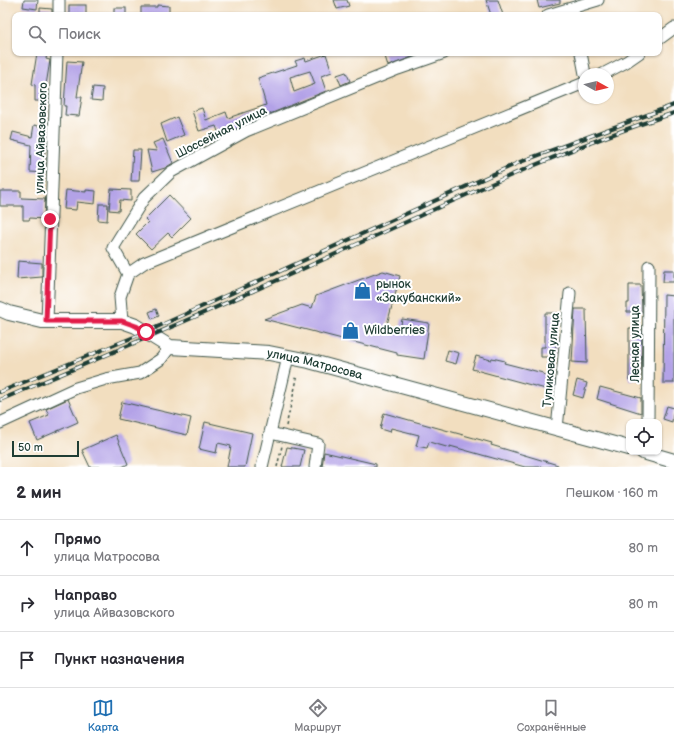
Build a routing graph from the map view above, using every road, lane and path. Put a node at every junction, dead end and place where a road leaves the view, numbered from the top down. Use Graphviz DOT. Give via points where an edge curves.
graph roads {
  1 [pos="59,0"];
  2 [pos="598,0"];
  3 [pos="573,7"];
  4 [pos="59,12"];
  5 [pos="557,12"];
  6 [pos="674,28"];
  7 [pos="662,37"];
  8 [pos="57,56"];
  9 [pos="435,56"];
  10 [pos="582,56"];
  11 [pos="635,56"];
  12 [pos="584,68"];
  13 [pos="614,68"];
  14 [pos="578,85"];
  15 [pos="649,266"];
  16 [pos="128,274"];
  17 [pos="570,293"];
  18 [pos="0,308"];
  19 [pos="46,321"];
  20 [pos="122,321"];
  21 [pos="170,347"];
  22 [pos="288,357"];
  23 [pos="284,375"];
  24 [pos="648,419"];
  25 [pos="0,423"];
  26 [pos="557,429"];
  27 [pos="270,433"];
  28 [pos="284,436"];
  29 [pos="626,447"];
  30 [pos="655,455"];
  31 [pos="674,461"];
  32 [pos="262,467"];
  33 [pos="277,467"];
  34 [pos="315,467"];
  1 -- 4 [label="street"];
  2 -- 3 [label="street"];
  3 -- 5 [label="street"];
  6 -- 7 [label="street"];
  8 -- 19 [label="street, улица Айвазовского"];
  9 -- 16 [label="street, Шоссейная улица" via="246,131 171,172 144,198 113,248"];
  10 -- 12 [label="street"];
  11 -- 13 [label="street"];
  14 -- 16 [label="street" via="144,263"];
  15 -- 24 [label="street, Лесная улица"];
  16 -- 20 [label="street" via="120,296"];
  17 -- 26 [label="street, Тупиковая улица"];
  18 -- 19 [label="main road, улица Матросова" via="9,313"];
  19 -- 20 [label="main road, улица Матросова"];
  20 -- 21 [label="main road, улица Матросова" via="136,326"];
  21 -- 22 [label="main road, улица Матросова" via="269,353"];
  21 -- 25 [label="street" via="161,359 140,373 76,388"];
  22 -- 23 [label="street"];
  22 -- 26 [label="main road, улица Матросова"];
  23 -- 27 [label="street"];
  23 -- 28 [label="path" via="297,379"];
  26 -- 29 [label="main road, улица Матросова"];
  27 -- 28 [label="street"];
  27 -- 32 [label="street"];
  28 -- 33 [label="path"];
  28 -- 34 [label="street" via="318,444"];
  30 -- 31 [label="main road"];
}
